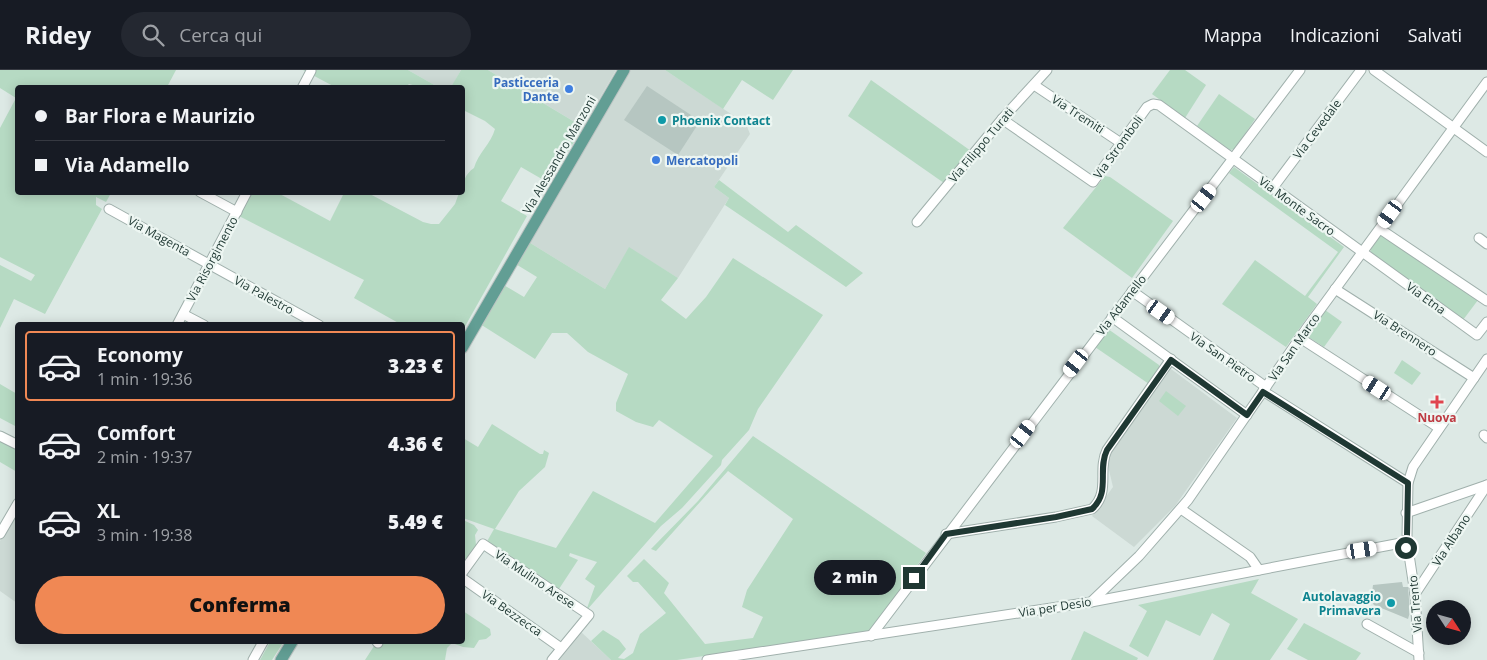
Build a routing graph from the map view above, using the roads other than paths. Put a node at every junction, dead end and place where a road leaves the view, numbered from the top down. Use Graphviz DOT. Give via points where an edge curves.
graph roads {
  1 [pos="624,70"];
  2 [pos="1047,70"];
  3 [pos="1300,70"];
  4 [pos="1361,70"];
  5 [pos="1374,70"];
  6 [pos="311,71"];
  7 [pos="1487,82"];
  8 [pos="304,85"];
  9 [pos="1034,85"];
  10 [pos="1002,119"];
  11 [pos="1454,128"];
  12 [pos="1121,143"];
  13 [pos="1487,152"];
  14 [pos="1234,159"];
  15 [pos="1272,189"];
  16 [pos="206,195"];
  17 [pos="246,195"];
  18 [pos="109,209"];
  19 [pos="237,212"];
  20 [pos="917,222"];
  21 [pos="1380,229"];
  22 [pos="1479,238"];
  23 [pos="1487,244"];
  24 [pos="1362,252"];
  25 [pos="209,264"];
  26 [pos="1335,289"];
  27 [pos="1132,292"];
  28 [pos="1487,301"];
  29 [pos="183,314"];
  30 [pos="1112,317"];
  31 [pos="179,322"];
  32 [pos="198,322"];
  33 [pos="313,322"];
  34 [pos="1487,322"];
  35 [pos="1300,338"];
  36 [pos="465,343"];
  37 [pos="1487,359"];
  38 [pos="1171,360"];
  39 [pos="1474,378"];
  40 [pos="1265,389"];
  41 [pos="1247,415"];
  42 [pos="1439,428"];
  43 [pos="0,436"];
  44 [pos="15,444"];
  45 [pos="1408,483"];
  46 [pos="1487,485"];
  47 [pos="15,508"];
  48 [pos="1181,509"];
  49 [pos="1406,512"];
  50 [pos="0,534"];
  51 [pos="946,534"];
  52 [pos="1406,543"];
  53 [pos="465,569"];
  54 [pos="1259,570"];
  55 [pos="465,580"];
  56 [pos="1415,594"];
  57 [pos="1091,602"];
  58 [pos="1367,624"];
  59 [pos="871,636"];
  60 [pos="262,644"];
  61 [pos="291,644"];
  62 [pos="562,648"];
  63 [pos="1419,656"];
  64 [pos="253,660"];
  65 [pos="281,660"];
  66 [pos="552,660"];
  67 [pos="707,660"];
  1 -- 36 [label="main road, Via Alessandro Manzoni"];
  2 -- 9 [label="street, Via Filippo Turati"];
  3 -- 14 [label="street, Via Adamello"];
  4 -- 15 [label="street, Via Cevedale"];
  5 -- 11 [label="street"];
  6 -- 8 [label="street"];
  7 -- 11 [label="street, Via San Marco"];
  9 -- 10 [label="street, Via Filippo Turati"];
  9 -- 12 [label="street, Via Tremiti"];
  10 -- 12 [label="street, Via Stromboli" via="1093,182"];
  10 -- 20 [label="street, Via Filippo Turati"];
  11 -- 13 [label="street"];
  11 -- 21 [label="street, Via San Marco"];
  12 -- 14 [label="street, Via Stromboli" via="1147,107 1153,104 1159,105"];
  14 -- 15 [label="street, Via Monte Sacro"];
  14 -- 27 [label="street, Via Adamello"];
  15 -- 24 [label="street, Via Monte Sacro"];
  16 -- 19 [label="street"];
  17 -- 19 [label="street, Via Risorgimento"];
  18 -- 25 [label="street, Via Magenta"];
  19 -- 25 [label="street, Via Risorgimento"];
  21 -- 24 [label="street, Via San Marco"];
  21 -- 28 [label="street"];
  22 -- 23 [label="street"];
  24 -- 26 [label="street, Via San Marco"];
  24 -- 34 [label="street, Via Etna" via="1477,335"];
  25 -- 29 [label="street, Via Risorgimento"];
  25 -- 33 [label="street, Via Palestro"];
  26 -- 35 [label="street, Via San Marco"];
  26 -- 39 [label="street, Via Brennero"];
  27 -- 30 [label="street, Via Adamello"];
  27 -- 40 [label="street, Via San Pietro"];
  29 -- 31 [label="street, Via Risorgimento"];
  29 -- 32 [label="street"];
  30 -- 38 [label="street"];
  30 -- 51 [label="street, Via Adamello"];
  35 -- 40 [label="street, Via San Marco"];
  35 -- 42 [label="street"];
  37 -- 39 [label="street, Via Trento"];
  38 -- 41 [label="street"];
  38 -- 51 [label="street" via="1107,450 1102,462 1103,492 1092,509"];
  39 -- 42 [label="street, Via Trento"];
  40 -- 41 [label="street, Via San Marco"];
  40 -- 45 [label="street, Via San Pietro"];
  41 -- 48 [label="street, Via San Marco"];
  42 -- 45 [label="street, Via Trento" via="1413,467"];
  43 -- 44 [label="street"];
  45 -- 49 [label="street, Via Trento"];
  46 -- 49 [label="street"];
  46 -- 56 [label="street, Via Albano"];
  47 -- 50 [label="street"];
  48 -- 54 [label="street" via="1250,557"];
  48 -- 57 [label="street, Via San Marco" via="1139,556"];
  49 -- 52 [label="street, Via Trento"];
  51 -- 59 [label="street, Via Adamello"];
  52 -- 54 [label="street, Via per Desio"];
  52 -- 56 [label="street, Via Trento"];
  53 -- 62 [label="street, Via Mulino Arese" via="483,544 589,615"];
  54 -- 57 [label="street, Via per Desio"];
  55 -- 62 [label="street, Via Bezzecca"];
  56 -- 63 [label="street, Via Trento"];
  57 -- 59 [label="street, Via per Desio"];
  58 -- 63 [label="street"];
  59 -- 67 [label="street, Via per Desio"];
  60 -- 64 [label="street"];
  61 -- 65 [label="main road"];
  62 -- 66 [label="street, Via Mulino Arese"];
}
